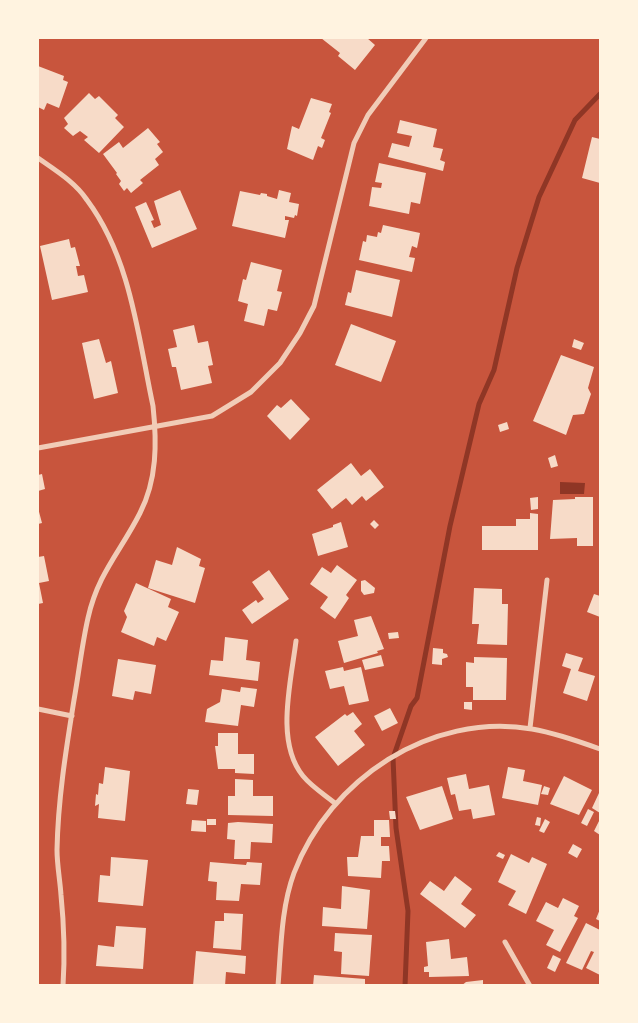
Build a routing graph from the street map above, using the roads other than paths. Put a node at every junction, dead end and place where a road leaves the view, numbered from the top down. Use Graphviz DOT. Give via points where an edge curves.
graph roads {
  1 [pos="426,38"];
  2 [pos="38,158"];
  3 [pos="155,426"];
  4 [pos="38,448"];
  5 [pos="547,580"];
  6 [pos="296,641"];
  7 [pos="38,709"];
  8 [pos="72,716"];
  9 [pos="530,728"];
  10 [pos="600,749"];
  11 [pos="336,804"];
  12 [pos="505,942"];
  13 [pos="63,986"];
  14 [pos="278,986"];
  15 [pos="530,986"];
  1 -- 3 [label="street" via="368,115 354,143 314,306 280,363 251,392 212,416"];
  2 -- 3 [label="street" via="65,177 86,198 109,234 123,270"];
  3 -- 4 [label="street"];
  3 -- 8 [label="street" via="156,457 151,485 141,513 109,563 97,589 88,617"];
  5 -- 9 [label="street"];
  6 -- 11 [label="street" via="287,726 291,755 304,777"];
  7 -- 8 [label="street"];
  8 -- 13 [label="street" via="58,806 57,853 65,958"];
  9 -- 10 [label="street"];
  9 -- 11 [label="street" via="488,728 433,738 378,766"];
  11 -- 14 [label="street" via="312,838 294,874 283,925"];
  12 -- 15 [label="street"];
}
